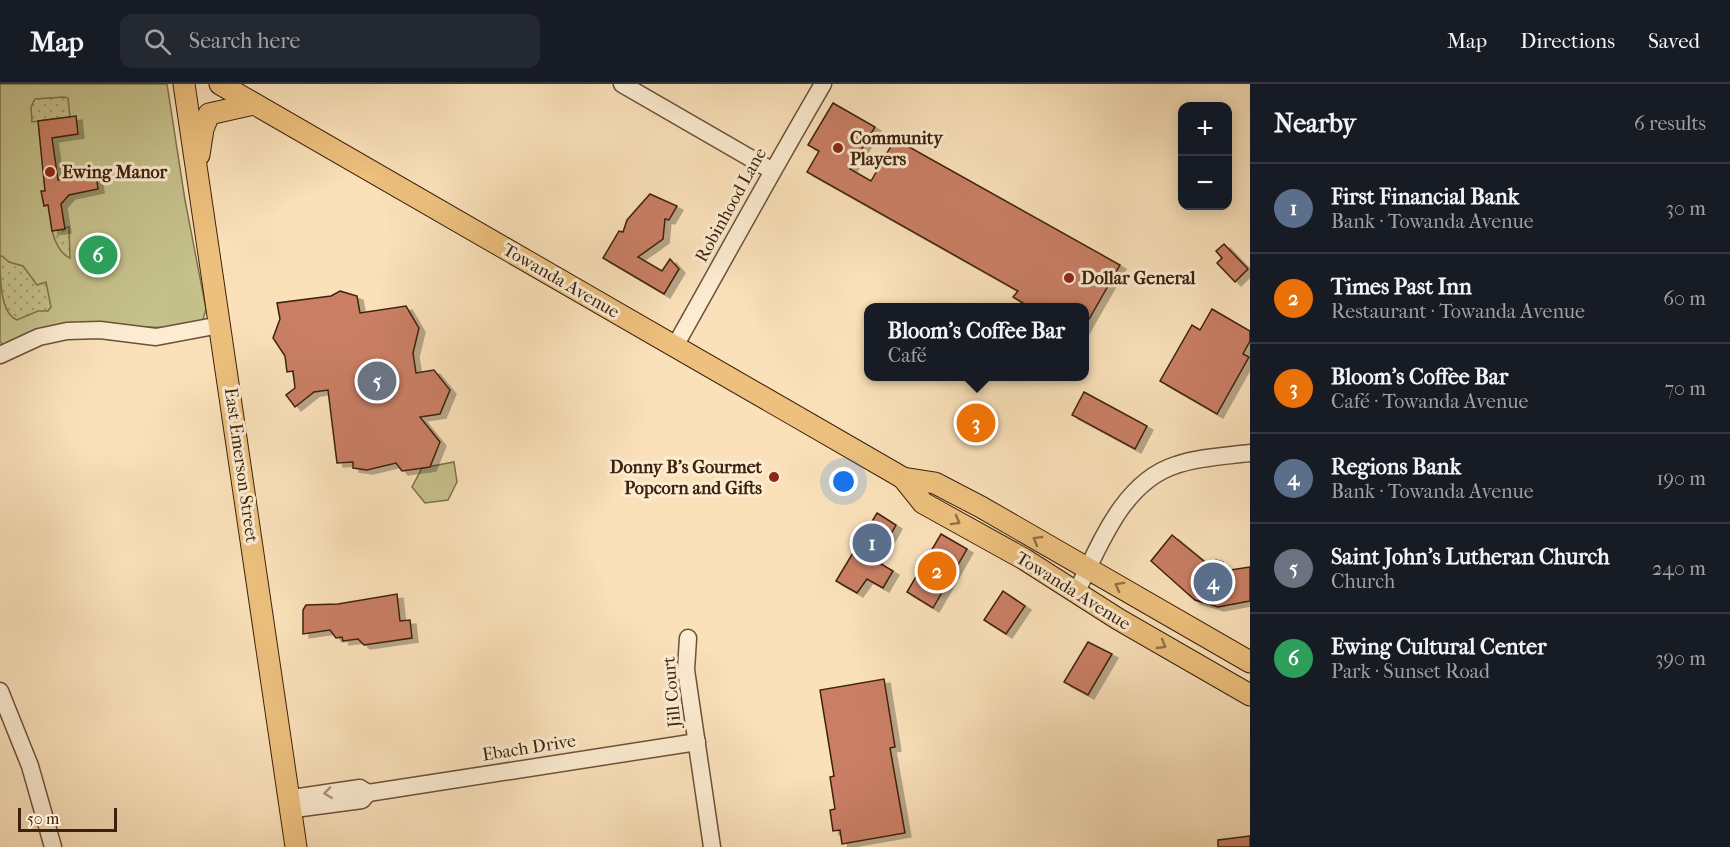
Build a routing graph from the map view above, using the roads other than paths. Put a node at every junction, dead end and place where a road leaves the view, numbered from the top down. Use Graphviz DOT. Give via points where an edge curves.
graph roads {
  1 [pos="184,84"];
  2 [pos="220,84"];
  3 [pos="622,84"];
  4 [pos="823,84"];
  5 [pos="254,104"];
  6 [pos="771,170"];
  7 [pos="196,174"];
  8 [pos="220,325"];
  9 [pos="675,346"];
  10 [pos="0,355"];
  11 [pos="1250,453"];
  12 [pos="903,478"];
  13 [pos="1088,569"];
  14 [pos="1076,593"];
  15 [pos="688,638"];
  16 [pos="1250,662"];
  17 [pos="0,691"];
  18 [pos="1250,695"];
  19 [pos="697,742"];
  20 [pos="292,804"];
  21 [pos="53,847"];
  22 [pos="296,847"];
  23 [pos="712,847"];
  1 -- 7 [label="main road, East Emerson Street"];
  2 -- 5 [label="main road, Towanda Avenue"];
  3 -- 6 [label="street"];
  4 -- 6 [label="street, Robinhood Lane"];
  5 -- 7 [label="main road" via="209,114"];
  5 -- 9 [label="main road, Towanda Avenue"];
  6 -- 9 [label="street, Robinhood Lane"];
  7 -- 8 [label="main road, East Emerson Street"];
  8 -- 10 [label="street" via="156,337 100,330 67,331 32,339"];
  8 -- 20 [label="main road, East Emerson Street"];
  9 -- 12 [label="main road, Towanda Avenue"];
  11 -- 13 [label="street" via="1177,464 1156,474 1133,492"];
  13 -- 12 [label="main road, Towanda Avenue, one-way" via="935,483"];
  12 -- 14 [label="main road, Towanda Avenue, one-way" via="923,503"];
  13 -- 14 [label="street"];
  16 -- 13 [label="main road, Towanda Avenue, one-way"];
  14 -- 18 [label="main road, Towanda Avenue, one-way"];
  15 -- 19 [label="street, Jill Court" via="686,670"];
  17 -- 21 [label="street" via="30,766"];
  19 -- 20 [label="street, Ebach Drive" via="368,793 362,800 302,808"];
  19 -- 23 [label="street, Jill Court"];
  20 -- 22 [label="main road, East Emerson Street"];
}
